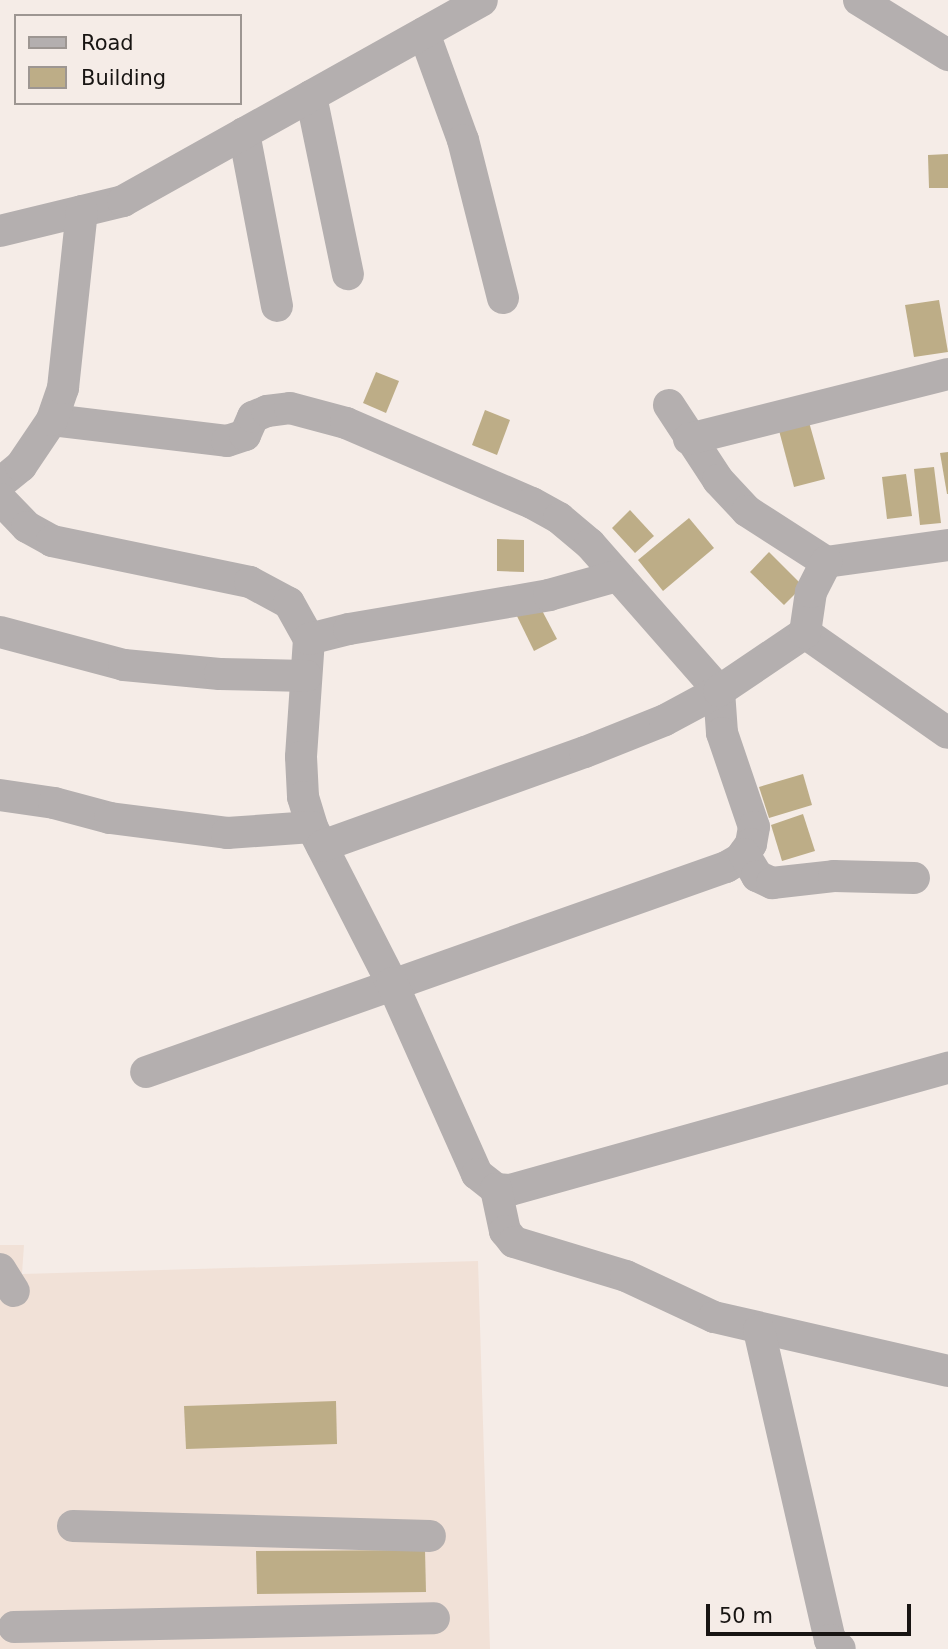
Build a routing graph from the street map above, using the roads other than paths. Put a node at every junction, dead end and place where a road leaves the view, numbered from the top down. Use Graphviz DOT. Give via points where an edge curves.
graph roads {
  1 [pos="482,0"];
  2 [pos="859,0"];
  3 [pos="424,33"];
  4 [pos="948,55"];
  5 [pos="311,96"];
  6 [pos="244,133"];
  7 [pos="82,211"];
  8 [pos="0,232"];
  9 [pos="348,274"];
  10 [pos="503,298"];
  11 [pos="277,306"];
  12 [pos="948,374"];
  13 [pos="669,405"];
  14 [pos="52,420"];
  15 [pos="689,439"];
  16 [pos="0,483"];
  17 [pos="0,499"];
  18 [pos="948,545"];
  19 [pos="826,562"];
  20 [pos="617,576"];
  21 [pos="0,632"];
  22 [pos="805,634"];
  23 [pos="309,639"];
  24 [pos="306,676"];
  25 [pos="719,691"];
  26 [pos="948,733"];
  27 [pos="0,795"];
  28 [pos="317,836"];
  29 [pos="744,854"];
  30 [pos="914,878"];
  31 [pos="392,983"];
  32 [pos="948,1068"];
  33 [pos="146,1072"];
  34 [pos="496,1189"];
  35 [pos="759,1330"];
  36 [pos="948,1371"];
  37 [pos="73,1526"];
  38 [pos="430,1536"];
  39 [pos="434,1618"];
  40 [pos="14,1628"];
  41 [pos="840,1649"];
  1 -- 3 [label="street"];
  2 -- 4 [label="street"];
  3 -- 5 [label="street"];
  3 -- 10 [label="street" via="463,140"];
  5 -- 6 [label="street"];
  5 -- 9 [label="street"];
  6 -- 7 [label="street" via="123,201"];
  6 -- 11 [label="street"];
  7 -- 8 [label="street"];
  7 -- 14 [label="street" via="63,388"];
  12 -- 15 [label="street"];
  13 -- 15 [label="street"];
  14 -- 16 [label="street" via="21,466"];
  14 -- 20 [label="street" via="227,441 245,435 253,417 267,411 290,408 346,423 532,503 590,544"];
  15 -- 19 [label="street" via="718,481 747,511"];
  17 -- 23 [label="street" via="27,527 52,541 250,582 289,603"];
  18 -- 19 [label="street"];
  19 -- 22 [label="street" via="811,592"];
  20 -- 23 [label="street" via="549,595"];
  20 -- 25 [label="street"];
  21 -- 24 [label="street" via="124,665"];
  22 -- 25 [label="street"];
  22 -- 26 [label="street"];
  23 -- 24 [label="street"];
  24 -- 28 [label="street" via="303,797"];
  25 -- 28 [label="street" via="665,720 585,752"];
  25 -- 29 [label="street" via="722,733 754,827"];
  27 -- 28 [label="street" via="110,818 227,833"];
  28 -- 31 [label="street"];
  29 -- 30 [label="street" via="757,876 772,883 834,876"];
  29 -- 31 [label="street" via="726,867"];
  31 -- 33 [label="street"];
  31 -- 34 [label="street" via="477,1174"];
  32 -- 34 [label="street" via="510,1189"];
  34 -- 35 [label="street" via="505,1231 514,1242 626,1276 714,1317"];
  35 -- 36 [label="street"];
  35 -- 41 [label="street" via="830,1640"];
  37 -- 38 [label="street"];
  39 -- 40 [label="street"];
}
